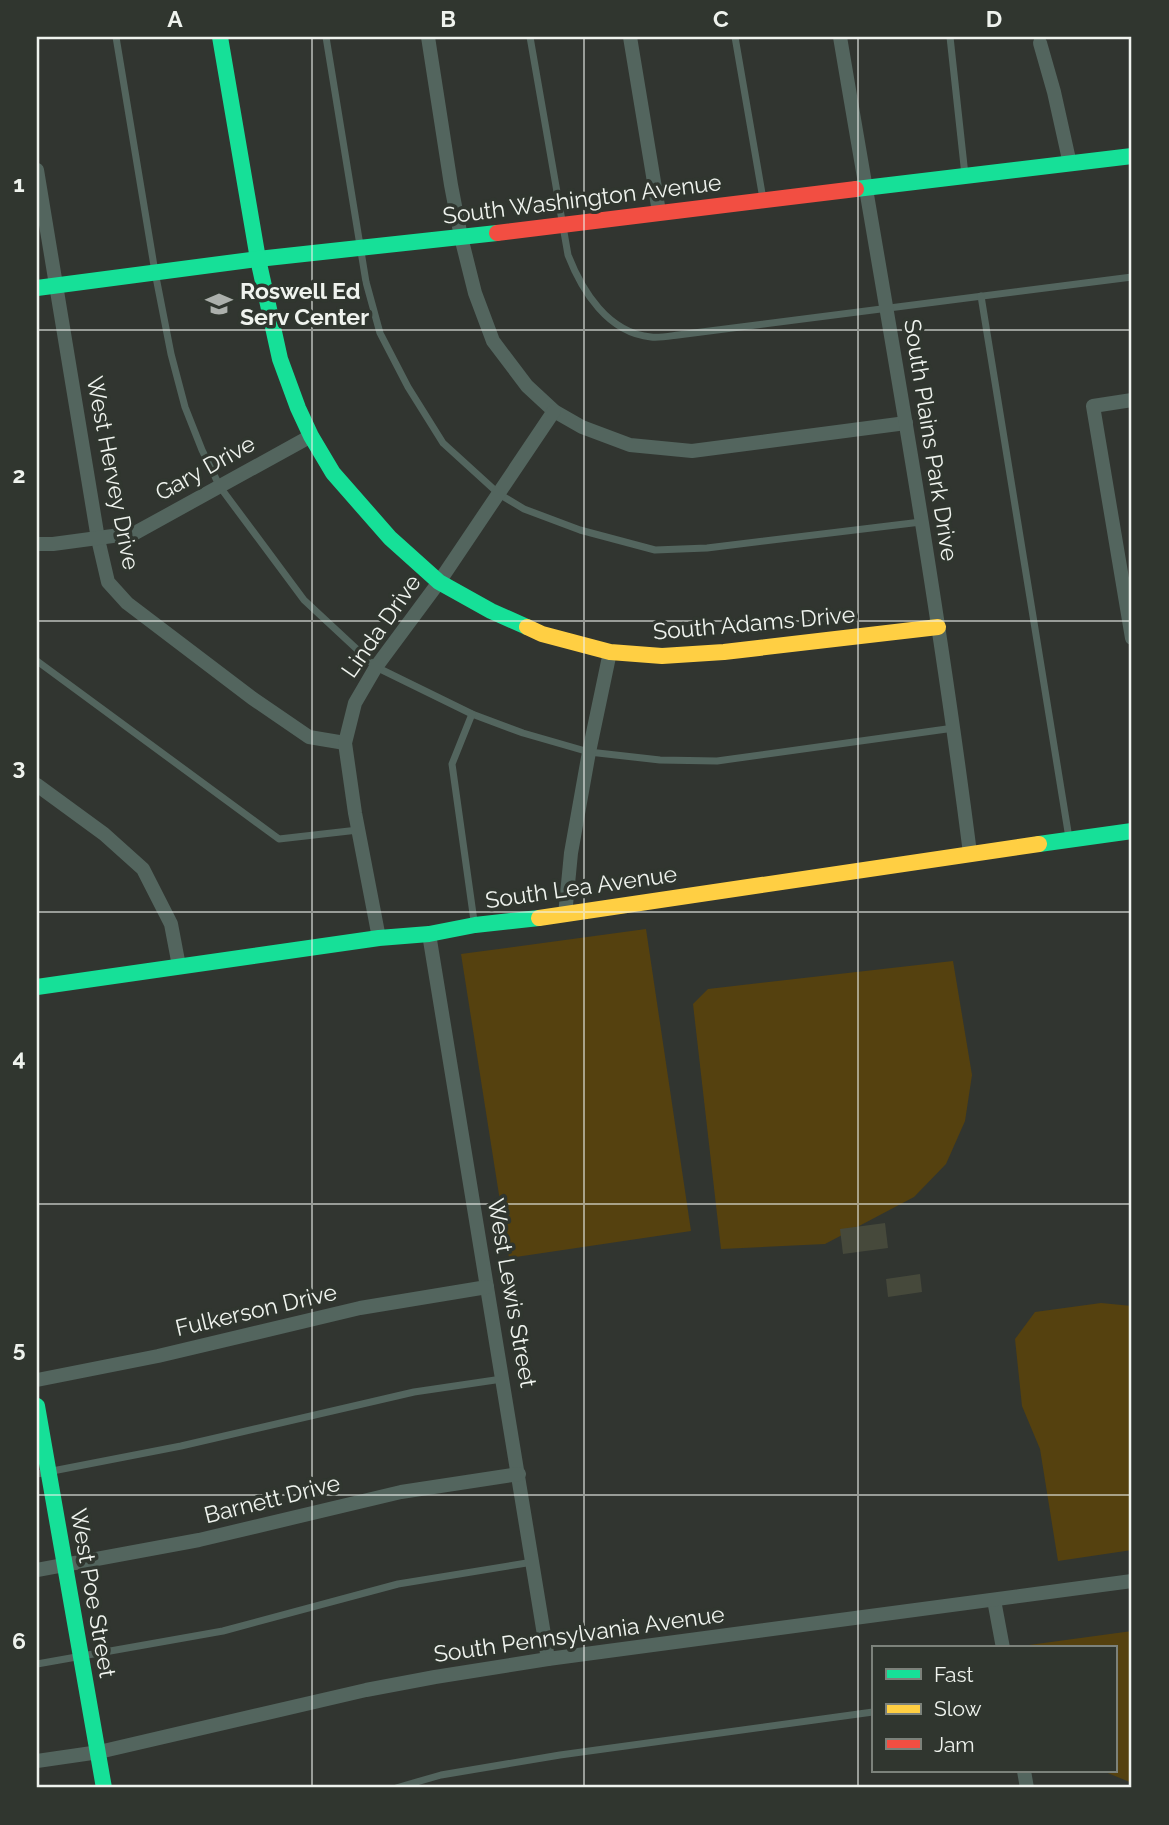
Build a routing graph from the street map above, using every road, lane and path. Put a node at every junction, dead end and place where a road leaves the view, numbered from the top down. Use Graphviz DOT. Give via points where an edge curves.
graph roads {
  1 [pos="116,37"];
  2 [pos="220,37"];
  3 [pos="326,37"];
  4 [pos="428,37"];
  5 [pos="530,37"];
  6 [pos="630,37"];
  7 [pos="735,37"];
  8 [pos="840,37"];
  9 [pos="950,37"];
  10 [pos="1040,43"];
  11 [pos="1132,156"];
  12 [pos="1070,164"];
  13 [pos="37,170"];
  14 [pos="965,176"];
  15 [pos="865,188"];
  16 [pos="763,200"];
  17 [pos="659,212"];
  18 [pos="562,224"];
  19 [pos="461,237"];
  20 [pos="361,248"];
  21 [pos="258,259"];
  22 [pos="155,272"];
  23 [pos="1132,277"];
  24 [pos="57,285"];
  25 [pos="37,288"];
  26 [pos="981,296"];
  27 [pos="886,308"];
  28 [pos="1132,400"];
  29 [pos="555,411"];
  30 [pos="906,423"];
  31 [pos="311,436"];
  32 [pos="220,487"];
  33 [pos="499,494"];
  34 [pos="921,523"];
  35 [pos="98,539"];
  36 [pos="37,544"];
  37 [pos="439,582"];
  38 [pos="938,627"];
  39 [pos="1132,638"];
  40 [pos="610,652"];
  41 [pos="37,661"];
  42 [pos="376,667"];
  43 [pos="472,714"];
  44 [pos="954,728"];
  45 [pos="345,743"];
  46 [pos="589,752"];
  47 [pos="37,785"];
  48 [pos="358,830"];
  49 [pos="1132,831"];
  50 [pos="1069,840"];
  51 [pos="970,853"];
  52 [pos="565,915"];
  53 [pos="475,925"];
  54 [pos="429,934"];
  55 [pos="379,938"];
  56 [pos="179,967"];
  57 [pos="37,987"];
  58 [pos="487,1287"];
  59 [pos="503,1378"];
  60 [pos="37,1380"];
  61 [pos="37,1406"];
  62 [pos="42,1473"];
  63 [pos="519,1474"];
  64 [pos="534,1562"];
  65 [pos="64,1566"];
  66 [pos="37,1570"];
  67 [pos="1132,1581"];
  68 [pos="994,1600"];
  69 [pos="1003,1646"];
  70 [pos="81,1657"];
  71 [pos="548,1659"];
  72 [pos="37,1664"];
  73 [pos="872,1712"];
  74 [pos="99,1752"];
  75 [pos="37,1761"];
  76 [pos="104,1788"];
  77 [pos="396,1788"];
  1 -- 22 [label="lane"];
  2 -- 21 [label="street, South Adams Drive"];
  3 -- 20 [label="lane"];
  4 -- 19 [label="street"];
  5 -- 18 [label="lane"];
  6 -- 17 [label="street"];
  7 -- 16 [label="lane"];
  8 -- 15 [label="street, South Plains Park Drive"];
  9 -- 14 [label="lane"];
  10 -- 12 [label="street"];
  11 -- 12 [label="street, South Washington Avenue"];
  12 -- 14 [label="street, South Washington Avenue"];
  13 -- 24 [label="street, West Hervey Drive"];
  14 -- 15 [label="street, South Washington Avenue"];
  15 -- 16 [label="street, South Washington Avenue"];
  15 -- 27 [label="street, South Plains Park Drive"];
  16 -- 17 [label="street, South Washington Avenue"];
  17 -- 18 [label="street, South Washington Avenue"];
  18 -- 19 [label="street, South Washington Avenue"];
  18 -- 27 [label="lane" via="568,255 592,301 629,331 651,337"];
  19 -- 20 [label="street, South Washington Avenue"];
  19 -- 29 [label="street" via="493,341 527,386"];
  20 -- 21 [label="street, South Washington Avenue"];
  20 -- 33 [label="lane" via="380,333 408,387 443,443"];
  21 -- 22 [label="street, South Washington Avenue"];
  21 -- 31 [label="street, South Adams Drive" via="280,359"];
  22 -- 24 [label="street, South Washington Avenue"];
  22 -- 32 [label="lane" via="185,407"];
  23 -- 26 [label="lane"];
  24 -- 25 [label="street, South Washington Avenue"];
  24 -- 35 [label="street, West Hervey Drive"];
  26 -- 27 [label="lane"];
  26 -- 50 [label="lane"];
  27 -- 30 [label="street, South Plains Park Drive"];
  28 -- 39 [label="street" via="1093,406"];
  29 -- 30 [label="street" via="630,445 692,451"];
  29 -- 33 [label="street, Linda Drive"];
  30 -- 34 [label="street, South Plains Park Drive"];
  31 -- 32 [label="street, Gary Drive"];
  31 -- 37 [label="street, South Adams Drive" via="346,490"];
  32 -- 35 [label="street, Gary Drive" via="135,533"];
  32 -- 42 [label="lane" via="304,600"];
  33 -- 34 [label="lane" via="524,509 580,530 655,550"];
  33 -- 37 [label="street, Linda Drive"];
  34 -- 38 [label="street, South Plains Park Drive"];
  35 -- 36 [label="street, Gary Drive"];
  35 -- 45 [label="street, West Hervey Drive" via="108,582 127,603 309,737"];
  37 -- 40 [label="street, South Adams Drive" via="542,634"];
  37 -- 42 [label="street, Linda Drive"];
  38 -- 40 [label="street, South Adams Drive" via="724,652 662,656"];
  38 -- 44 [label="street, South Plains Park Drive"];
  40 -- 46 [label="street"];
  41 -- 48 [label="lane" via="279,839"];
  42 -- 43 [label="lane"];
  42 -- 45 [label="street, Linda Drive" via="355,703"];
  43 -- 46 [label="lane"];
  43 -- 53 [label="lane" via="453,764"];
  44 -- 46 [label="lane" via="718,761"];
  44 -- 51 [label="street, South Plains Park Drive"];
  45 -- 48 [label="street, Linda Drive"];
  46 -- 52 [label="street"];
  47 -- 56 [label="street" via="143,869 171,924"];
  48 -- 55 [label="street, Linda Drive"];
  49 -- 50 [label="street, South Lea Avenue"];
  50 -- 51 [label="street, South Lea Avenue"];
  51 -- 52 [label="street, South Lea Avenue"];
  52 -- 53 [label="street, South Lea Avenue"];
  53 -- 54 [label="street, South Lea Avenue"];
  54 -- 55 [label="street, South Lea Avenue"];
  54 -- 58 [label="street, West Lewis Street"];
  55 -- 56 [label="street, South Lea Avenue"];
  56 -- 57 [label="street, South Lea Avenue"];
  58 -- 59 [label="street, West Lewis Street"];
  58 -- 60 [label="street, Fulkerson Drive" via="360,1308"];
  59 -- 62 [label="lane" via="414,1392"];
  59 -- 63 [label="street, West Lewis Street"];
  61 -- 62 [label="street, West Poe Street"];
  62 -- 65 [label="street, West Poe Street"];
  63 -- 64 [label="street, West Lewis Street"];
  63 -- 65 [label="street, Barnett Drive" via="401,1492 199,1540"];
  64 -- 70 [label="lane" via="398,1584 223,1631"];
  64 -- 71 [label="street, West Lewis Street"];
  65 -- 66 [label="street, Barnett Drive"];
  65 -- 70 [label="street, West Poe Street"];
  67 -- 68 [label="street, South Pennsylvania Avenue"];
  68 -- 69 [label="street"];
  68 -- 71 [label="street, South Pennsylvania Avenue"];
  70 -- 72 [label="lane"];
  70 -- 74 [label="street, West Poe Street"];
  71 -- 74 [label="street, South Pennsylvania Avenue" via="366,1690"];
  73 -- 77 [label="lane" via="560,1755 441,1775"];
  74 -- 75 [label="street, South Pennsylvania Avenue"];
  74 -- 76 [label="street, West Poe Street"];
}
